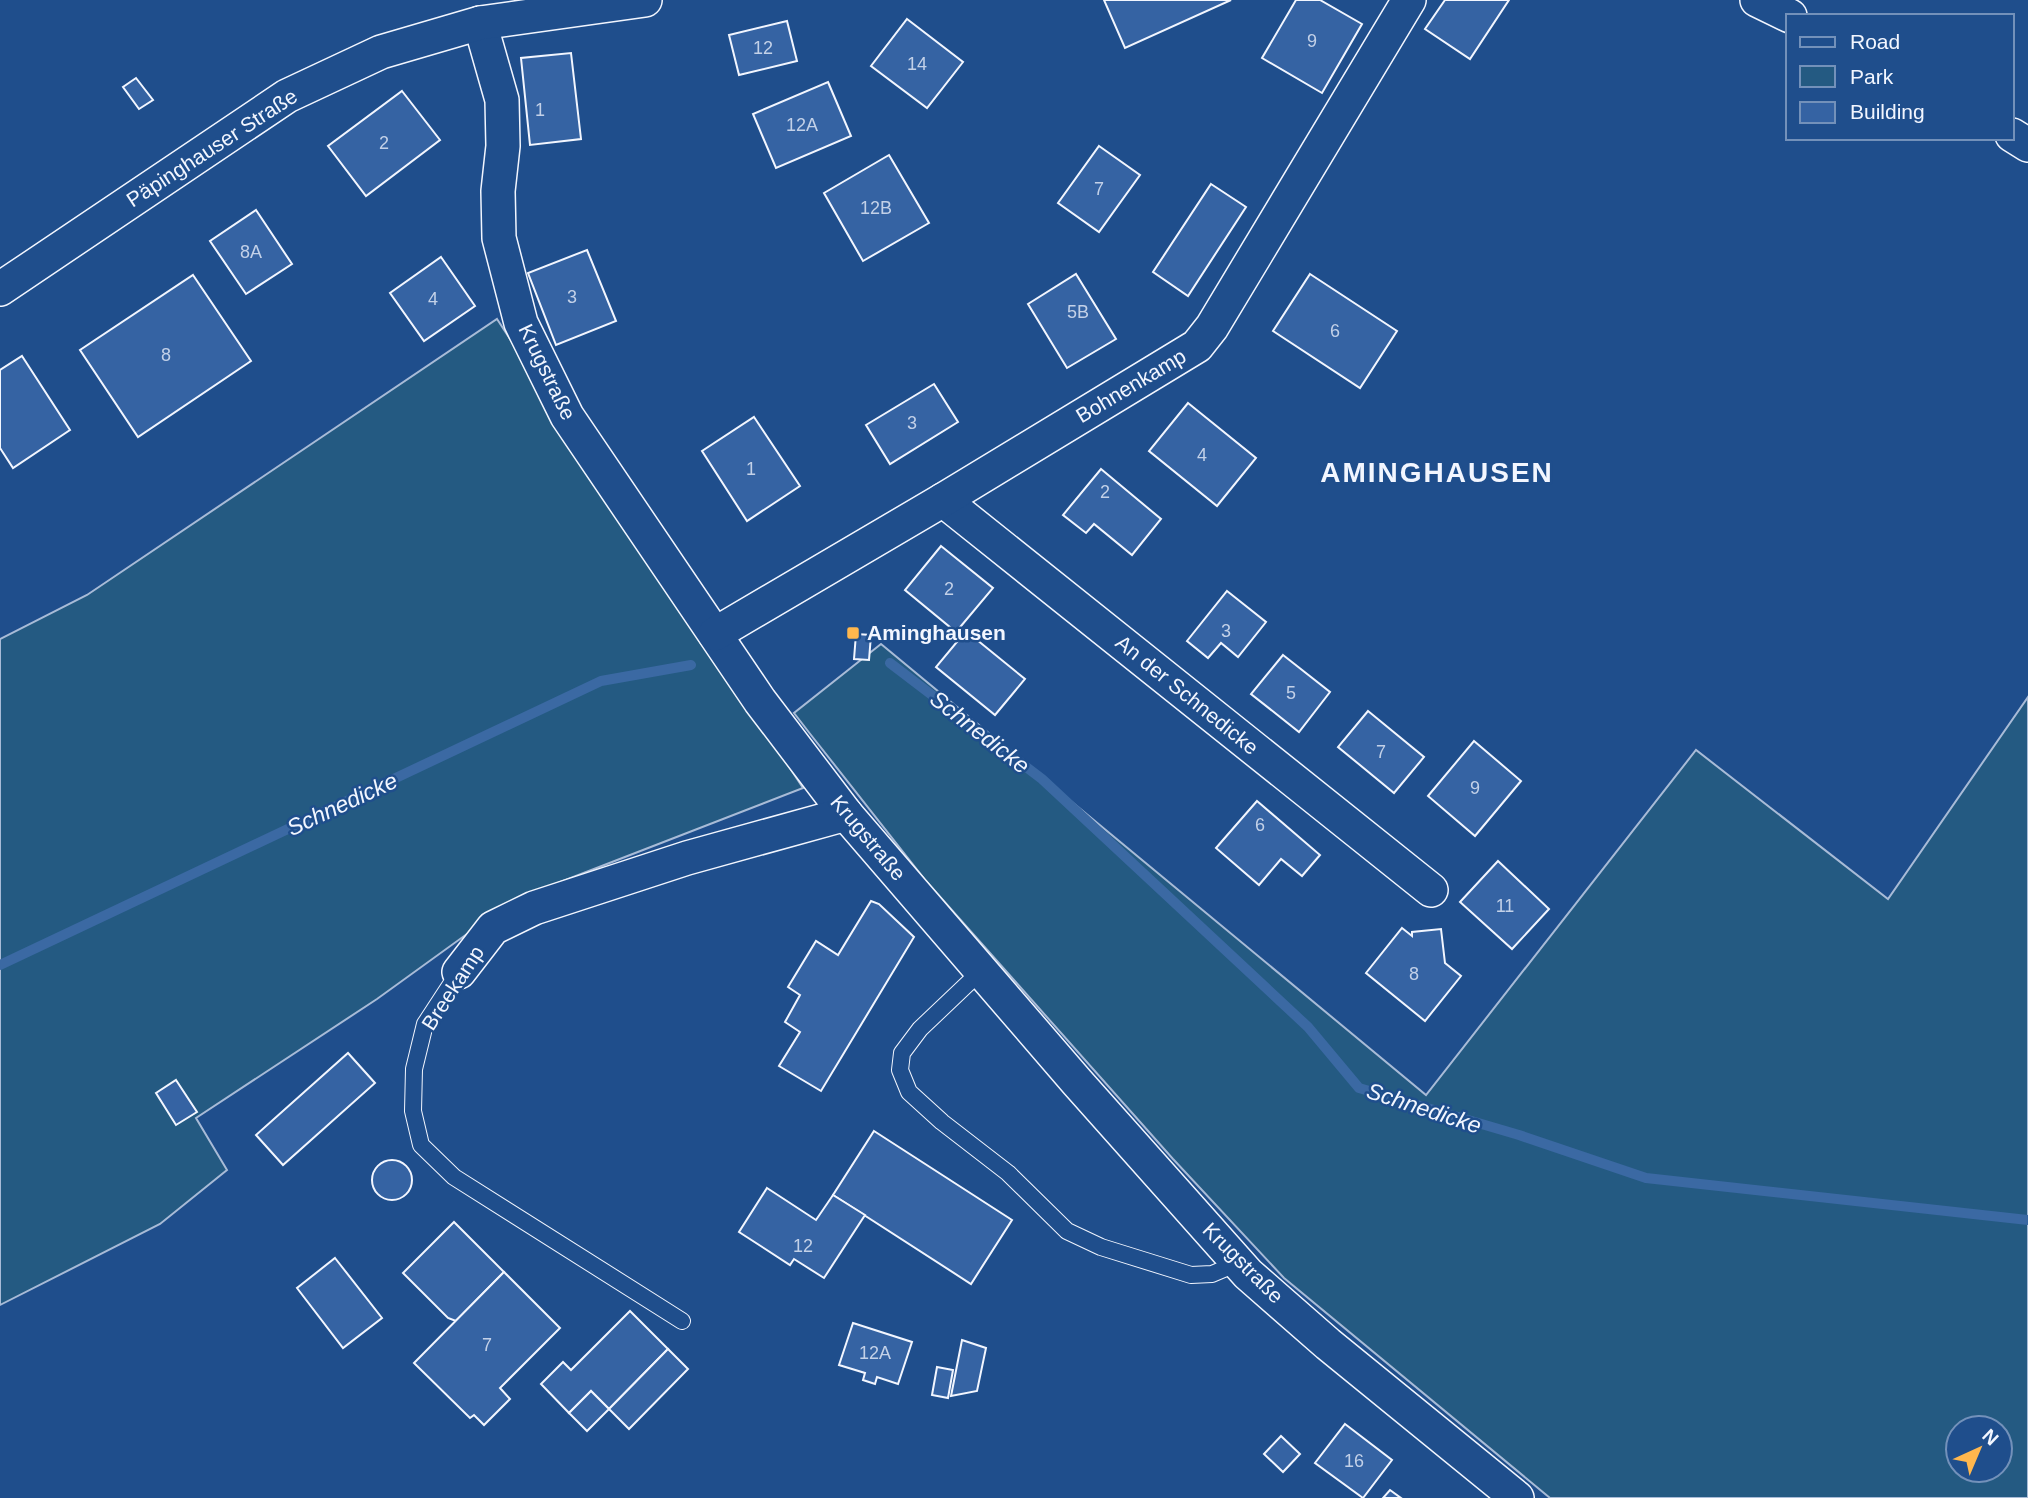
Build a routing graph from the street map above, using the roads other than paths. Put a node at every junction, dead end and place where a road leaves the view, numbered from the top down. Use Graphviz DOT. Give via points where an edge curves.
graph roads {
  1 [pos="645,0"];
  2 [pos="1409,0"];
  3 [pos="1757,0"];
  4 [pos="586,4"];
  5 [pos="1786,14"];
  6 [pos="480,23"];
  7 [pos="0,289"];
  8 [pos="943,500"];
  9 [pos="715,634"];
  10 [pos="846,814"];
  11 [pos="1431,890"];
  12 [pos="981,971"];
  13 [pos="459,972"];
  14 [pos="1238,1263"];
  15 [pos="682,1321"];
  16 [pos="1517,1498"];
  1 -- 4 [label="street, Päpinghauser Straße"];
  2 -- 8 [label="street, Bohnenkamp" via="1213,327 1197,346"];
  3 -- 5 [label="street"];
  4 -- 6 [label="street, Päpinghauser Straße"];
  6 -- 7 [label="street, Päpinghauser Straße" via="381,52 287,96"];
  6 -- 9 [label="street, Krugstraße" via="502,100 499,238 521,323 567,416"];
  8 -- 9 [label="street, Bohnenkamp"];
  8 -- 11 [label="street, An der Schnedicke"];
  9 -- 10 [label="street, Krugstraße"];
  10 -- 12 [label="street, Krugstraße"];
  10 -- 13 [label="street, Breekamp" via="687,858 534,908 493,928"];
  12 -- 14 [label="street, Krugstraße"];
  12 -- 14 [label="lane" via="920,1029 902,1053 900,1070 909,1092 1009,1173 1066,1231 1191,1275 1212,1274"];
  13 -- 15 [label="lane, Breekamp" via="425,1024 414,1069 413,1111 421,1145 454,1177"];
  14 -- 16 [label="street, Krugstraße"];
}
